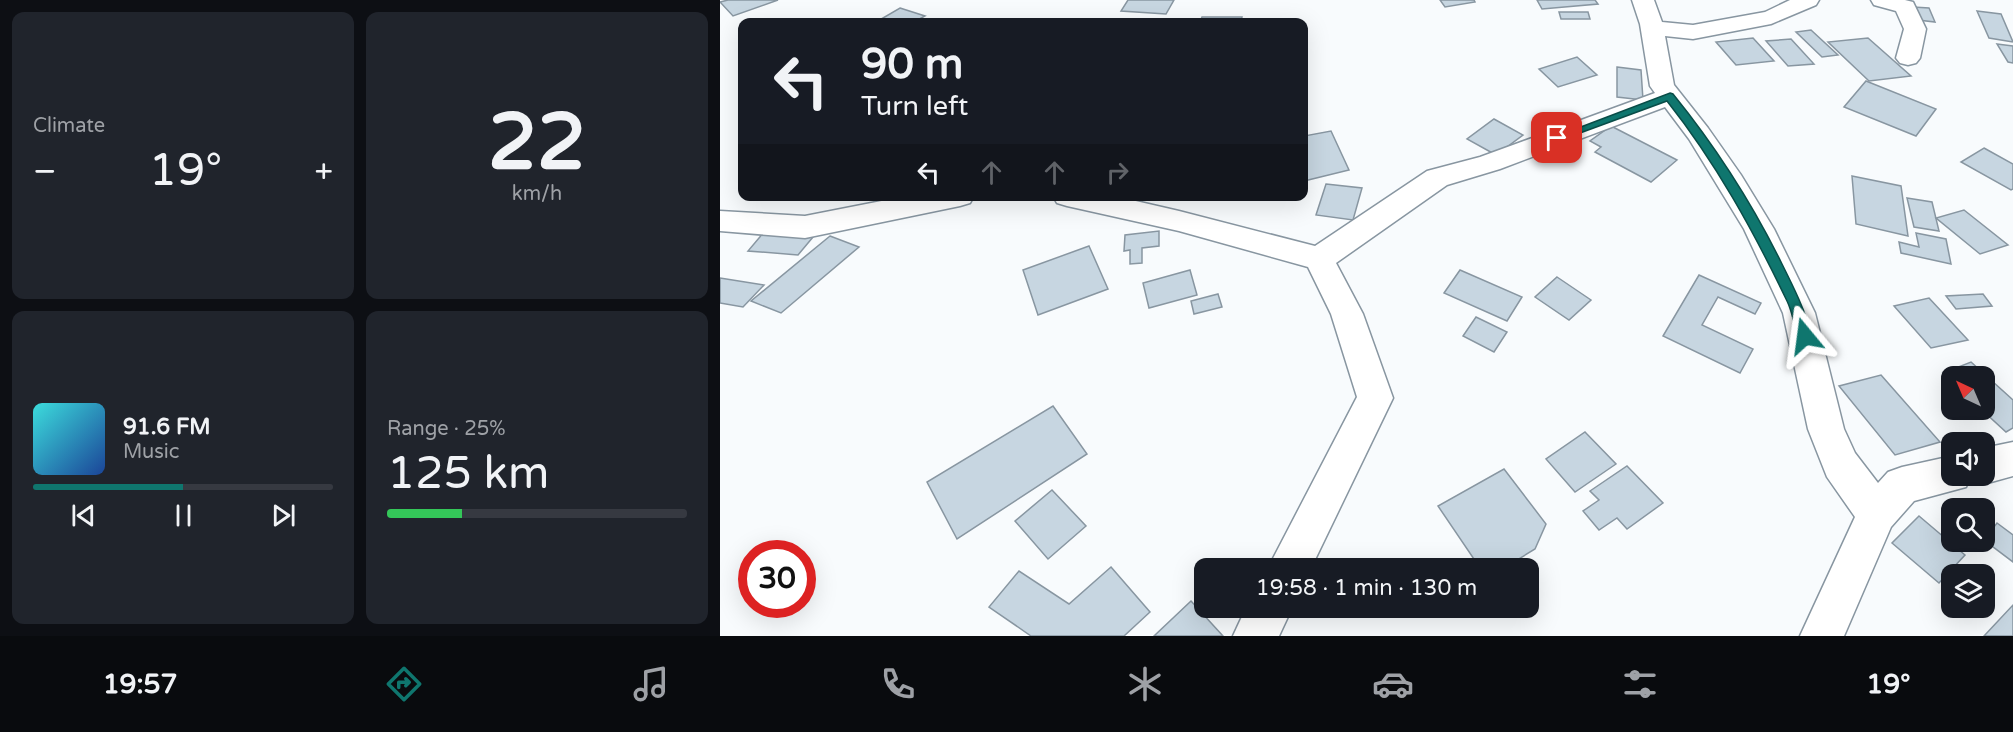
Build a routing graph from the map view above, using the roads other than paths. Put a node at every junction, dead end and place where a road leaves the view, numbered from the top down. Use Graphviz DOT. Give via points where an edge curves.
graph roads {
  1 [pos="1808,0"];
  2 [pos="1882,0"];
  3 [pos="1647,14"];
  4 [pos="1908,58"];
  5 [pos="1670,96"];
  6 [pos="935,201"];
  7 [pos="1089,201"];
  8 [pos="720,221"];
  9 [pos="1319,259"];
  10 [pos="2013,459"];
  11 [pos="1995,463"];
  12 [pos="1941,476"];
  13 [pos="1877,514"];
  14 [pos="1294,558"];
  15 [pos="1265,618"];
  16 [pos="1255,636"];
  17 [pos="1822,636"];
  1 -- 3 [label="street" via="1771,17 1693,32"];
  2 -- 4 [label="street" via="1905,7 1915,29"];
  3 -- 5 [label="street" via="1662,86"];
  5 -- 9 [label="street" via="1490,163 1437,178"];
  5 -- 13 [label="street" via="1712,153 1759,229 1799,313 1826,429 1840,465"];
  6 -- 8 [label="street" via="806,227"];
  7 -- 9 [label="street"];
  9 -- 14 [label="street" via="1347,314 1375,398"];
  10 -- 11 [label="street"];
  12 -- 13 [label="street" via="1902,485"];
  13 -- 17 [label="street"];
  15 -- 16 [label="street"];
}
